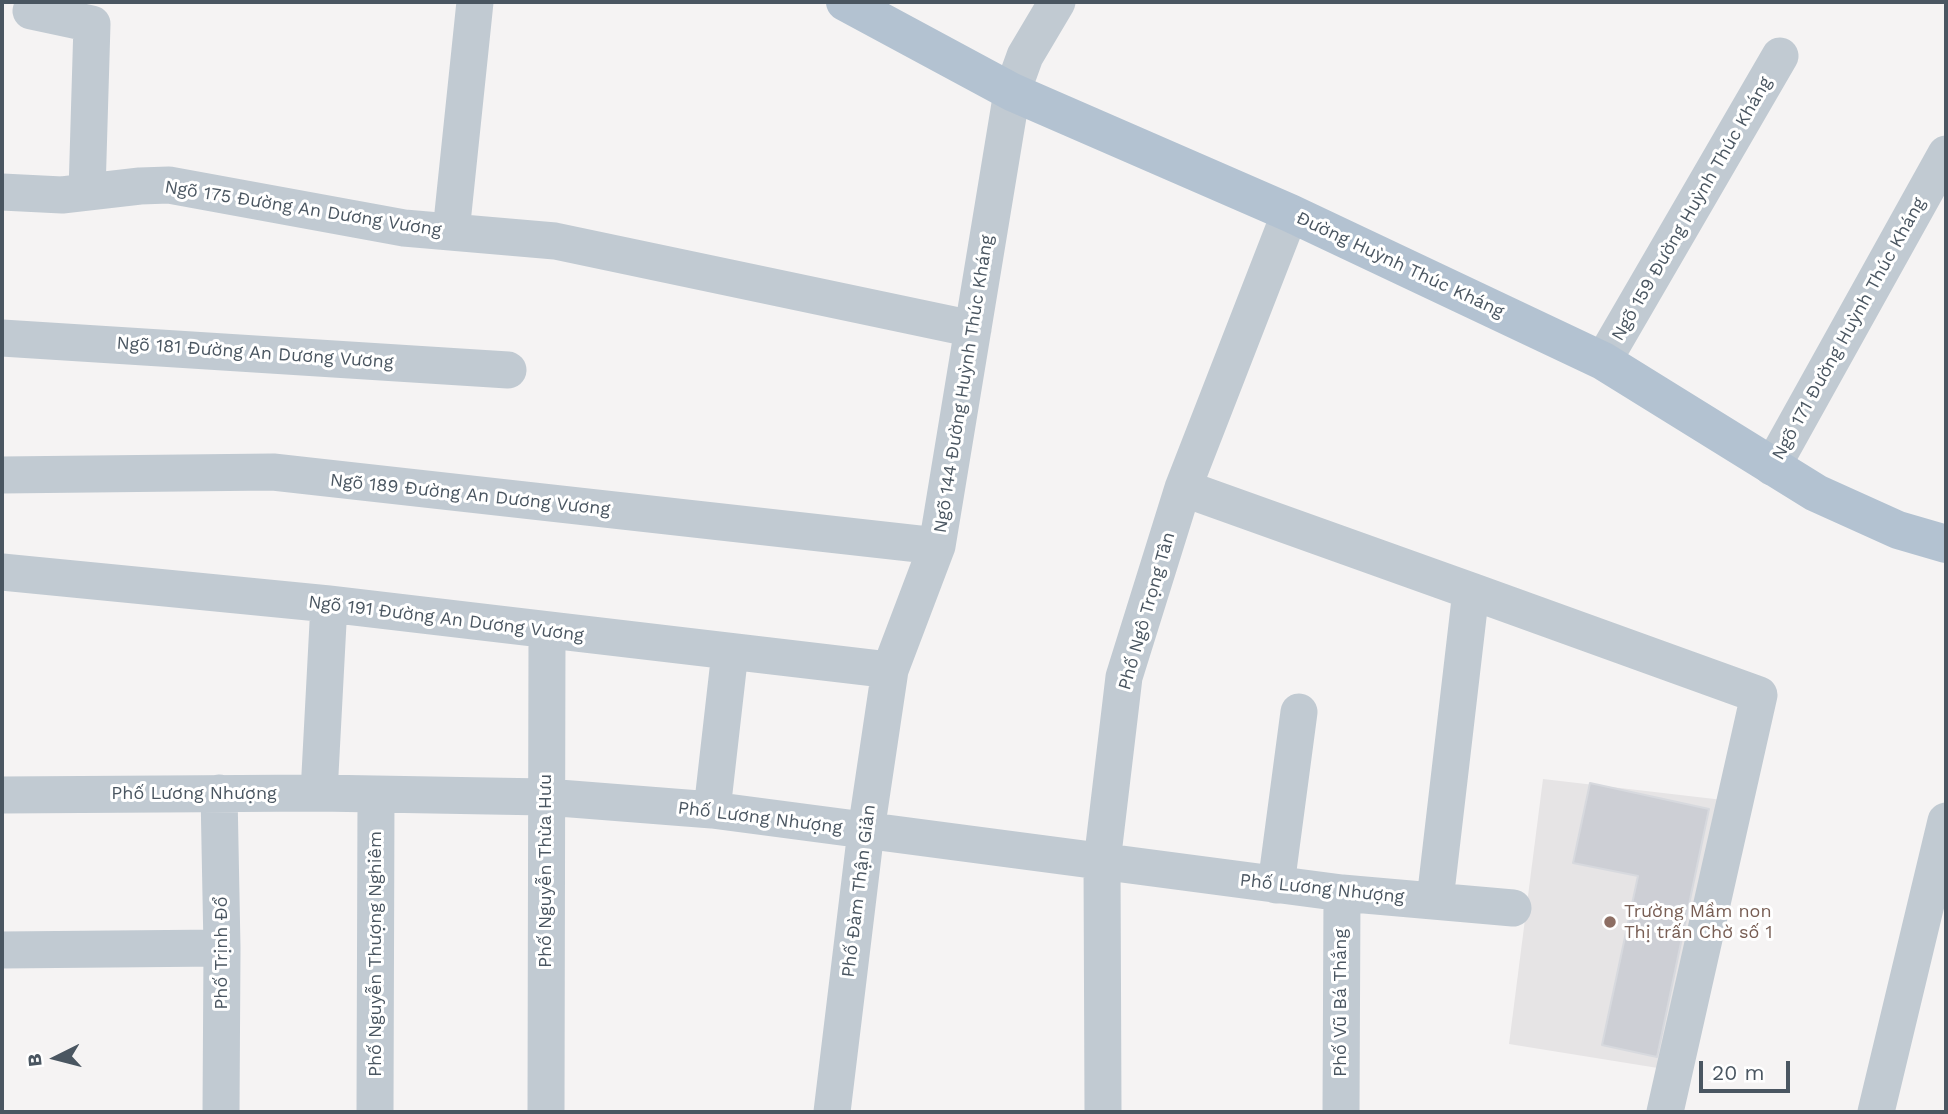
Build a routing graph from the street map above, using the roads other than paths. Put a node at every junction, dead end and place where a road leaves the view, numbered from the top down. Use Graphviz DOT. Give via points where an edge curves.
graph roads {
  1 [pos="475,2"];
  2 [pos="845,2"];
  3 [pos="1057,2"];
  4 [pos="31,10"];
  5 [pos="1780,56"];
  6 [pos="1012,92"];
  7 [pos="1946,154"];
  8 [pos="2,192"];
  9 [pos="87,192"];
  10 [pos="1290,214"];
  11 [pos="451,232"];
  12 [pos="973,330"];
  13 [pos="2,338"];
  14 [pos="1603,361"];
  15 [pos="508,370"];
  16 [pos="1772,467"];
  17 [pos="2,475"];
  18 [pos="1183,488"];
  19 [pos="1946,544"];
  20 [pos="937,547"];
  21 [pos="2,572"];
  22 [pos="1471,591"];
  23 [pos="329,604"];
  24 [pos="547,631"];
  25 [pos="730,652"];
  26 [pos="890,670"];
  27 [pos="1300,712"];
  28 [pos="219,793"];
  29 [pos="319,793"];
  30 [pos="2,795"];
  31 [pos="376,795"];
  32 [pos="546,797"];
  33 [pos="712,810"];
  34 [pos="866,831"];
  35 [pos="1944,841"];
  36 [pos="1102,862"];
  37 [pos="1276,885"];
  38 [pos="1342,893"];
  39 [pos="1435,900"];
  40 [pos="1513,908"];
  41 [pos="222,948"];
  42 [pos="2,950"];
  43 [pos="221,1112"];
  44 [pos="375,1112"];
  45 [pos="546,1112"];
  46 [pos="832,1112"];
  47 [pos="1103,1112"];
  48 [pos="1341,1112"];
  49 [pos="1665,1112"];
  50 [pos="1876,1112"];
  1 -- 11 [label="street"];
  2 -- 6 [label="main road, Đường Huỳnh Thúc Kháng"];
  3 -- 6 [label="street, Ngõ 144 Đường Huỳnh Thúc Kháng" via="1025,56"];
  4 -- 9 [label="street" via="92,24"];
  5 -- 14 [label="street, Ngõ 159 Đường Huỳnh Thúc Kháng"];
  6 -- 10 [label="main road, Đường Huỳnh Thúc Kháng"];
  6 -- 12 [label="street, Ngõ 144 Đường Huỳnh Thúc Kháng"];
  7 -- 16 [label="street, Ngõ 171 Đường Huỳnh Thúc Kháng"];
  8 -- 9 [label="street, Ngõ 175 Đường An Dương Vương"];
  9 -- 11 [label="street, Ngõ 175 Đường An Dương Vương" via="169,185 404,228"];
  10 -- 14 [label="main road, Đường Huỳnh Thúc Kháng"];
  10 -- 18 [label="street, Phố Ngô Trọng Tân"];
  11 -- 12 [label="street, Ngõ 175 Đường An Dương Vương" via="555,242"];
  12 -- 20 [label="street, Ngõ 144 Đường Huỳnh Thúc Kháng"];
  13 -- 15 [label="street, Ngõ 181 Đường An Dương Vương"];
  14 -- 16 [label="main road, Đường Huỳnh Thúc Kháng"];
  16 -- 19 [label="main road, Đường Huỳnh Thúc Kháng" via="1816,493 1898,530"];
  17 -- 20 [label="street, Ngõ 189 Đường An Dương Vương" via="273,472"];
  18 -- 22 [label="street"];
  18 -- 36 [label="street, Phố Ngô Trọng Tân" via="1124,677"];
  20 -- 26 [label="street, Ngõ 144 Đường Huỳnh Thúc Kháng"];
  21 -- 23 [label="street, Ngõ 191 Đường An Dương Vương"];
  22 -- 39 [label="street"];
  22 -- 49 [label="street" via="1759,695"];
  23 -- 24 [label="street, Ngõ 191 Đường An Dương Vương"];
  23 -- 29 [label="street"];
  24 -- 25 [label="street, Ngõ 191 Đường An Dương Vương"];
  24 -- 32 [label="street, Phố Nguyễn Thừa Hưu"];
  25 -- 26 [label="street, Ngõ 191 Đường An Dương Vương"];
  25 -- 33 [label="street"];
  26 -- 34 [label="street, Phố Đàm Thận Giản"];
  27 -- 37 [label="street"];
  28 -- 29 [label="street, Phố Lương Nhượng"];
  28 -- 30 [label="street, Phố Lương Nhượng"];
  28 -- 41 [label="street, Phố Trịnh Đổ"];
  29 -- 31 [label="street, Phố Lương Nhượng"];
  31 -- 32 [label="street, Phố Lương Nhượng"];
  31 -- 44 [label="street, Phố Nguyễn Thượng Nghiêm"];
  32 -- 33 [label="street, Phố Lương Nhượng"];
  32 -- 45 [label="street, Phố Nguyễn Thừa Hưu"];
  33 -- 34 [label="street, Phố Lương Nhượng"];
  34 -- 36 [label="street, Phố Lương Nhượng"];
  34 -- 46 [label="street, Phố Đàm Thận Giản"];
  35 -- 50 [label="street"];
  36 -- 37 [label="street, Phố Lương Nhượng"];
  36 -- 47 [label="street, Phố Ngô Trọng Tân"];
  37 -- 38 [label="street, Phố Lương Nhượng"];
  38 -- 39 [label="street, Phố Lương Nhượng"];
  38 -- 48 [label="street, Phố Vũ Bá Thắng"];
  39 -- 40 [label="street, Phố Lương Nhượng"];
  41 -- 42 [label="street"];
  41 -- 43 [label="street, Phố Trịnh Đổ"];
}
